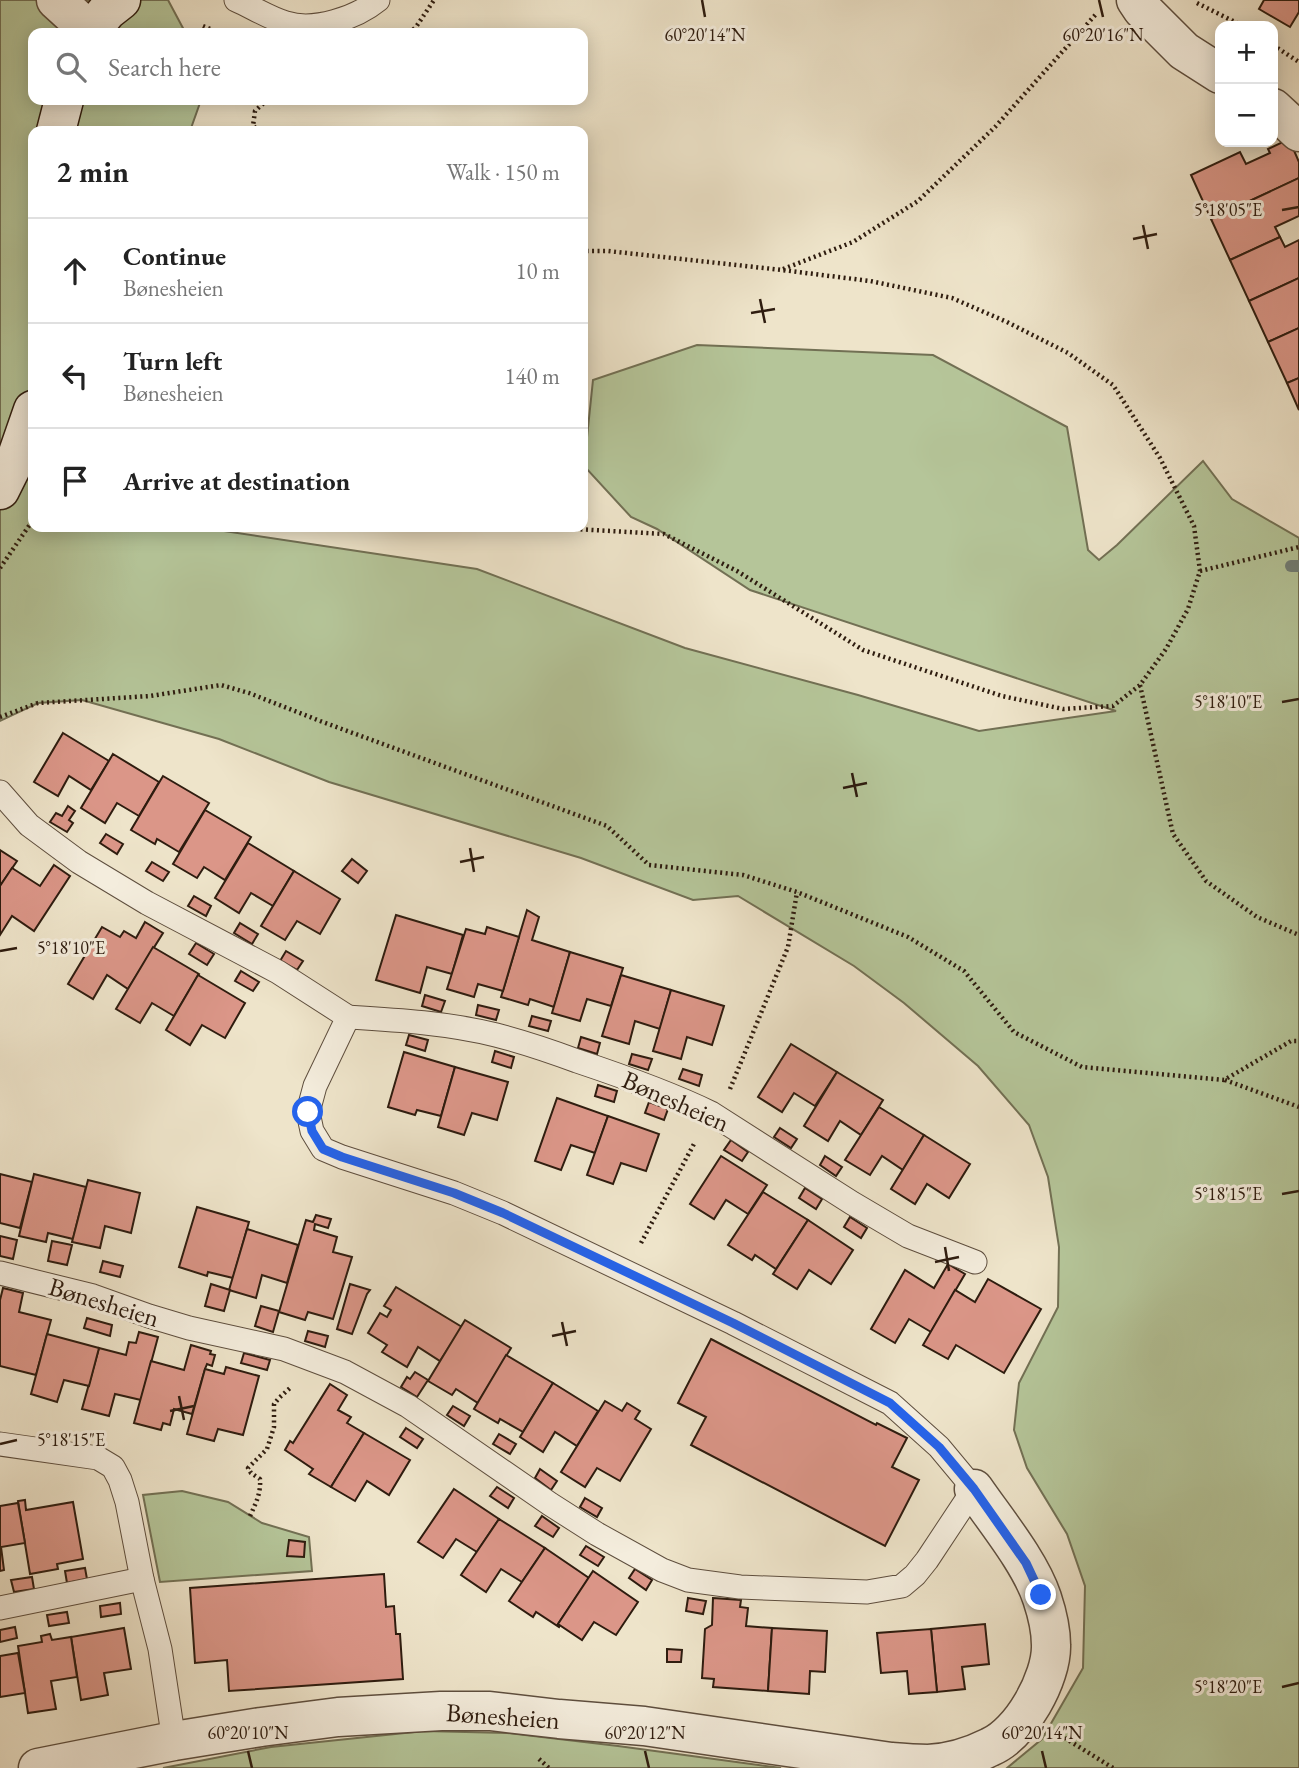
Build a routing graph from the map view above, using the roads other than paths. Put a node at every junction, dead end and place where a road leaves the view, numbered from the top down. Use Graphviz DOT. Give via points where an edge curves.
graph roads {
  1 [pos="55,0"];
  2 [pos="121,0"];
  3 [pos="236,0"];
  4 [pos="378,0"];
  5 [pos="1118,5"];
  6 [pos="86,28"];
  7 [pos="93,28"];
  8 [pos="1215,71"];
  9 [pos="63,105"];
  10 [pos="1278,112"];
  11 [pos="57,126"];
  12 [pos="1299,131"];
  13 [pos="28,424"];
  14 [pos="0,489"];
  15 [pos="0,792"];
  16 [pos="348,1017"];
  17 [pos="975,1262"];
  18 [pos="0,1273"];
  19 [pos="0,1444"];
  20 [pos="974,1489"];
  21 [pos="142,1579"];
  22 [pos="0,1608"];
  23 [pos="174,1741"];
  24 [pos="38,1768"];
  1 -- 6 [label="street"];
  2 -- 7 [label="street"];
  3 -- 4 [label="lane" via="286,24 315,26 345,19"];
  5 -- 8 [label="street" via="1142,9 1184,51"];
  9 -- 11 [label="street"];
  10 -- 12 [label="street"];
  13 -- 14 [label="street"];
  15 -- 16 [label="lane, Bønesheien" via="29,825 79,862 278,972"];
  16 -- 17 [label="lane, Bønesheien" via="495,1035 687,1102 908,1236"];
  16 -- 20 [label="lane, Bønesheien" via="315,1086 308,1112 323,1149 503,1213 890,1403 939,1447"];
  18 -- 20 [label="lane, Bønesheien" via="93,1296 189,1328 285,1349 345,1372 408,1406 597,1534 688,1580 740,1587 867,1592 902,1586 927,1560"];
  19 -- 21 [label="lane" via="98,1458 113,1467 127,1502"];
  20 -- 23 [label="street, Bønesheien" via="1026,1563 1041,1595 1052,1647 1028,1713 993,1746 964,1757 930,1764 891,1762 644,1726 490,1711 338,1717"];
  21 -- 22 [label="lane"];
  21 -- 23 [label="lane" via="160,1649"];
  23 -- 24 [label="street, Bønesheien"];
}
